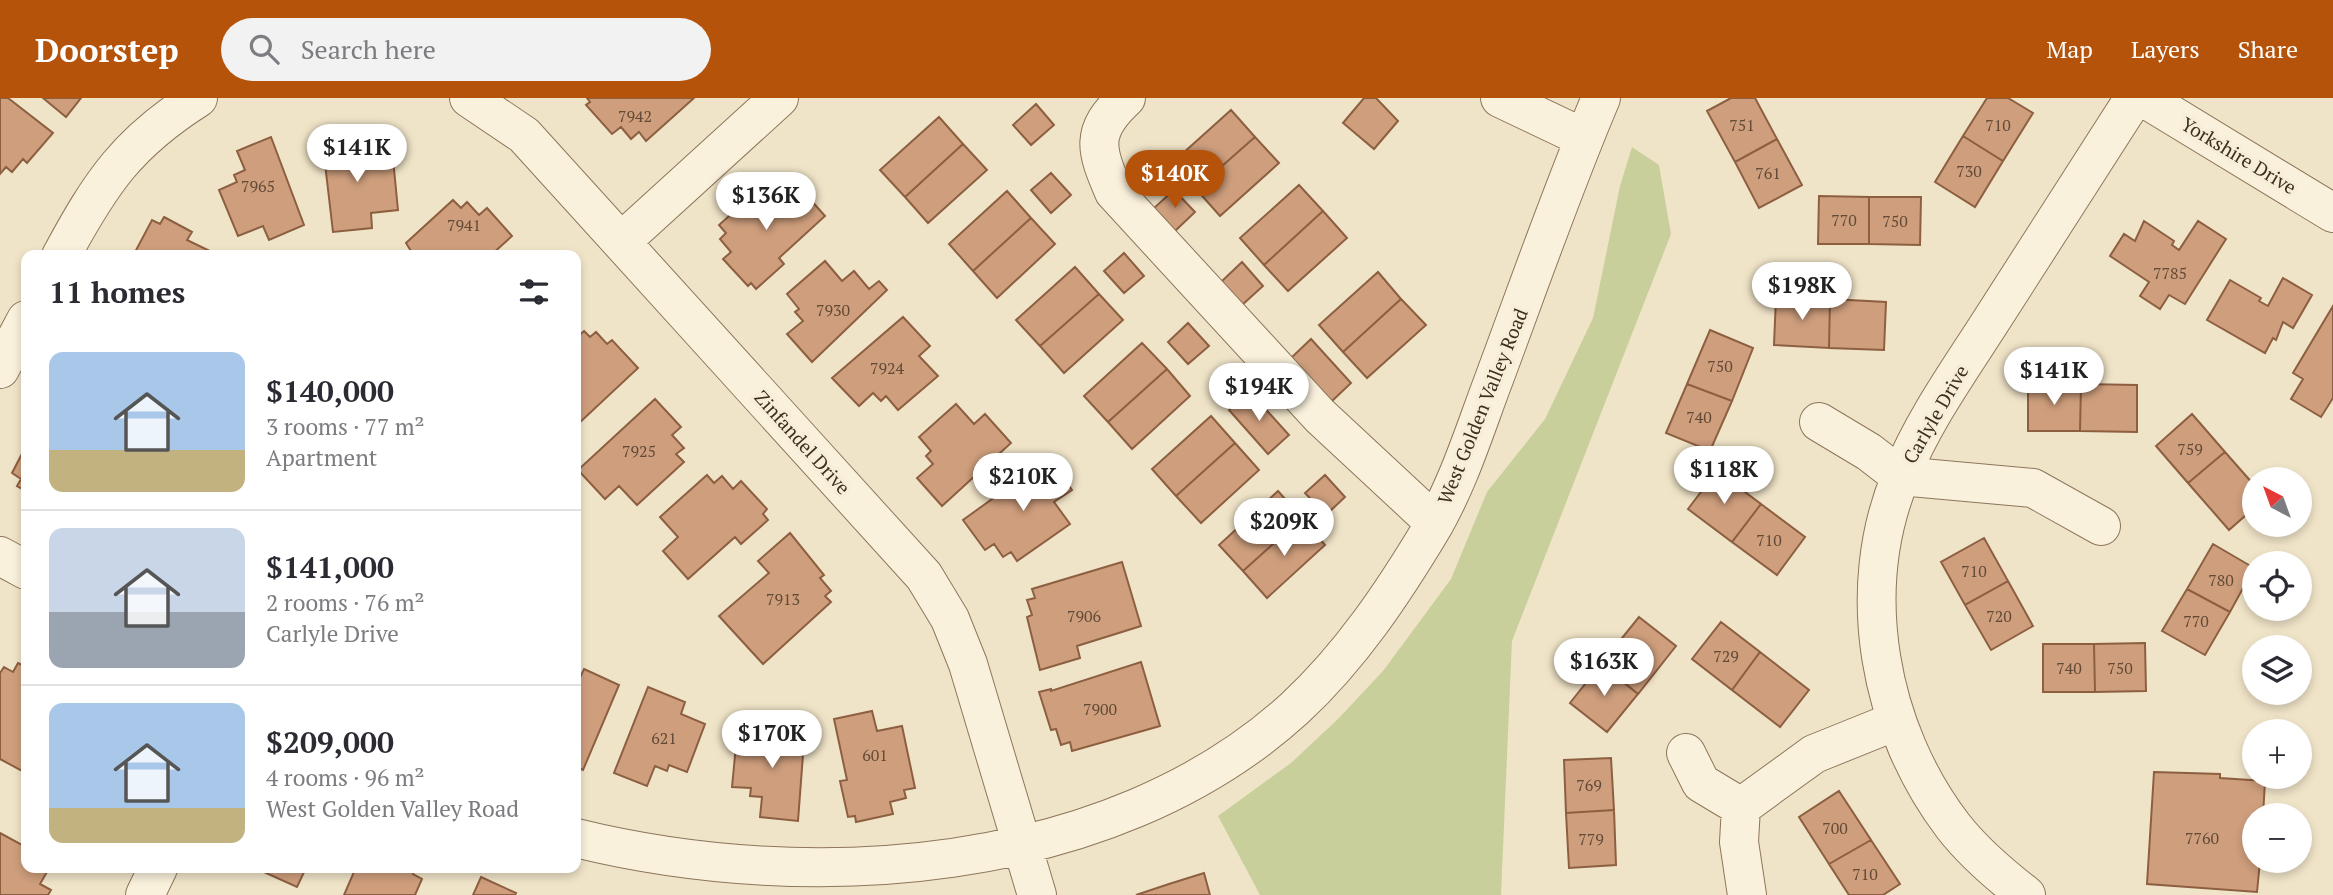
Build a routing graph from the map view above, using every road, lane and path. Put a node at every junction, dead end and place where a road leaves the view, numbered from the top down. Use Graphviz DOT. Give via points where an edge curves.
graph roads {
  1 [pos="198,98"];
  2 [pos="469,98"];
  3 [pos="779,98"];
  4 [pos="1126,98"];
  5 [pos="1500,98"];
  6 [pos="1601,98"];
  7 [pos="2134,98"];
  8 [pos="2144,98"];
  9 [pos="1584,138"];
  10 [pos="2333,213"];
  11 [pos="622,241"];
  12 [pos="64,250"];
  13 [pos="21,329"];
  14 [pos="0,369"];
  15 [pos="1819,422"];
  16 [pos="1900,476"];
  17 [pos="1435,523"];
  18 [pos="2101,526"];
  19 [pos="0,556"];
  20 [pos="21,567"];
  21 [pos="1896,721"];
  22 [pos="1686,752"];
  23 [pos="1741,807"];
  24 [pos="581,840"];
  25 [pos="1026,858"];
  26 [pos="156,873"];
  27 [pos="145,895"];
  28 [pos="1037,895"];
  29 [pos="1747,895"];
  30 [pos="2026,895"];
  1 -- 12 [label="street" via="162,121 124,155 94,195"];
  2 -- 11 [label="street, Zinfandel Drive" via="524,135"];
  3 -- 11 [label="street"];
  4 -- 17 [label="street" via="1109,113 1100,135 1099,157 1114,192 1320,416"];
  5 -- 9 [label="street"];
  6 -- 9 [label="street, West Golden Valley Road"];
  7 -- 16 [label="street, Carlyle Drive" via="1925,424"];
  8 -- 10 [label="street, Yorkshire Drive"];
  9 -- 17 [label="street, West Golden Valley Road" via="1464,460"];
  11 -- 25 [label="street, Zinfandel Drive" via="924,576 950,619 968,664"];
  13 -- 14 [label="street"];
  15 -- 16 [label="street"];
  16 -- 18 [label="street" via="2033,488"];
  16 -- 21 [label="street, Carlyle Drive" via="1880,558 1876,612 1882,666"];
  17 -- 25 [label="street, West Golden Valley Road" via="1387,602 1295,708 1235,757 1170,798 1104,830"];
  19 -- 20 [label="street"];
  21 -- 23 [label="street" via="1814,754"];
  21 -- 30 [label="street, Carlyle Drive" via="1923,781 1954,828"];
  22 -- 23 [label="street" via="1700,783"];
  23 -- 29 [label="street"];
  24 -- 25 [label="street, West Golden Valley Road" via="690,873 805,888 879,886"];
  25 -- 28 [label="street, Zinfandel Drive"];
  26 -- 27 [label="street"];
}
